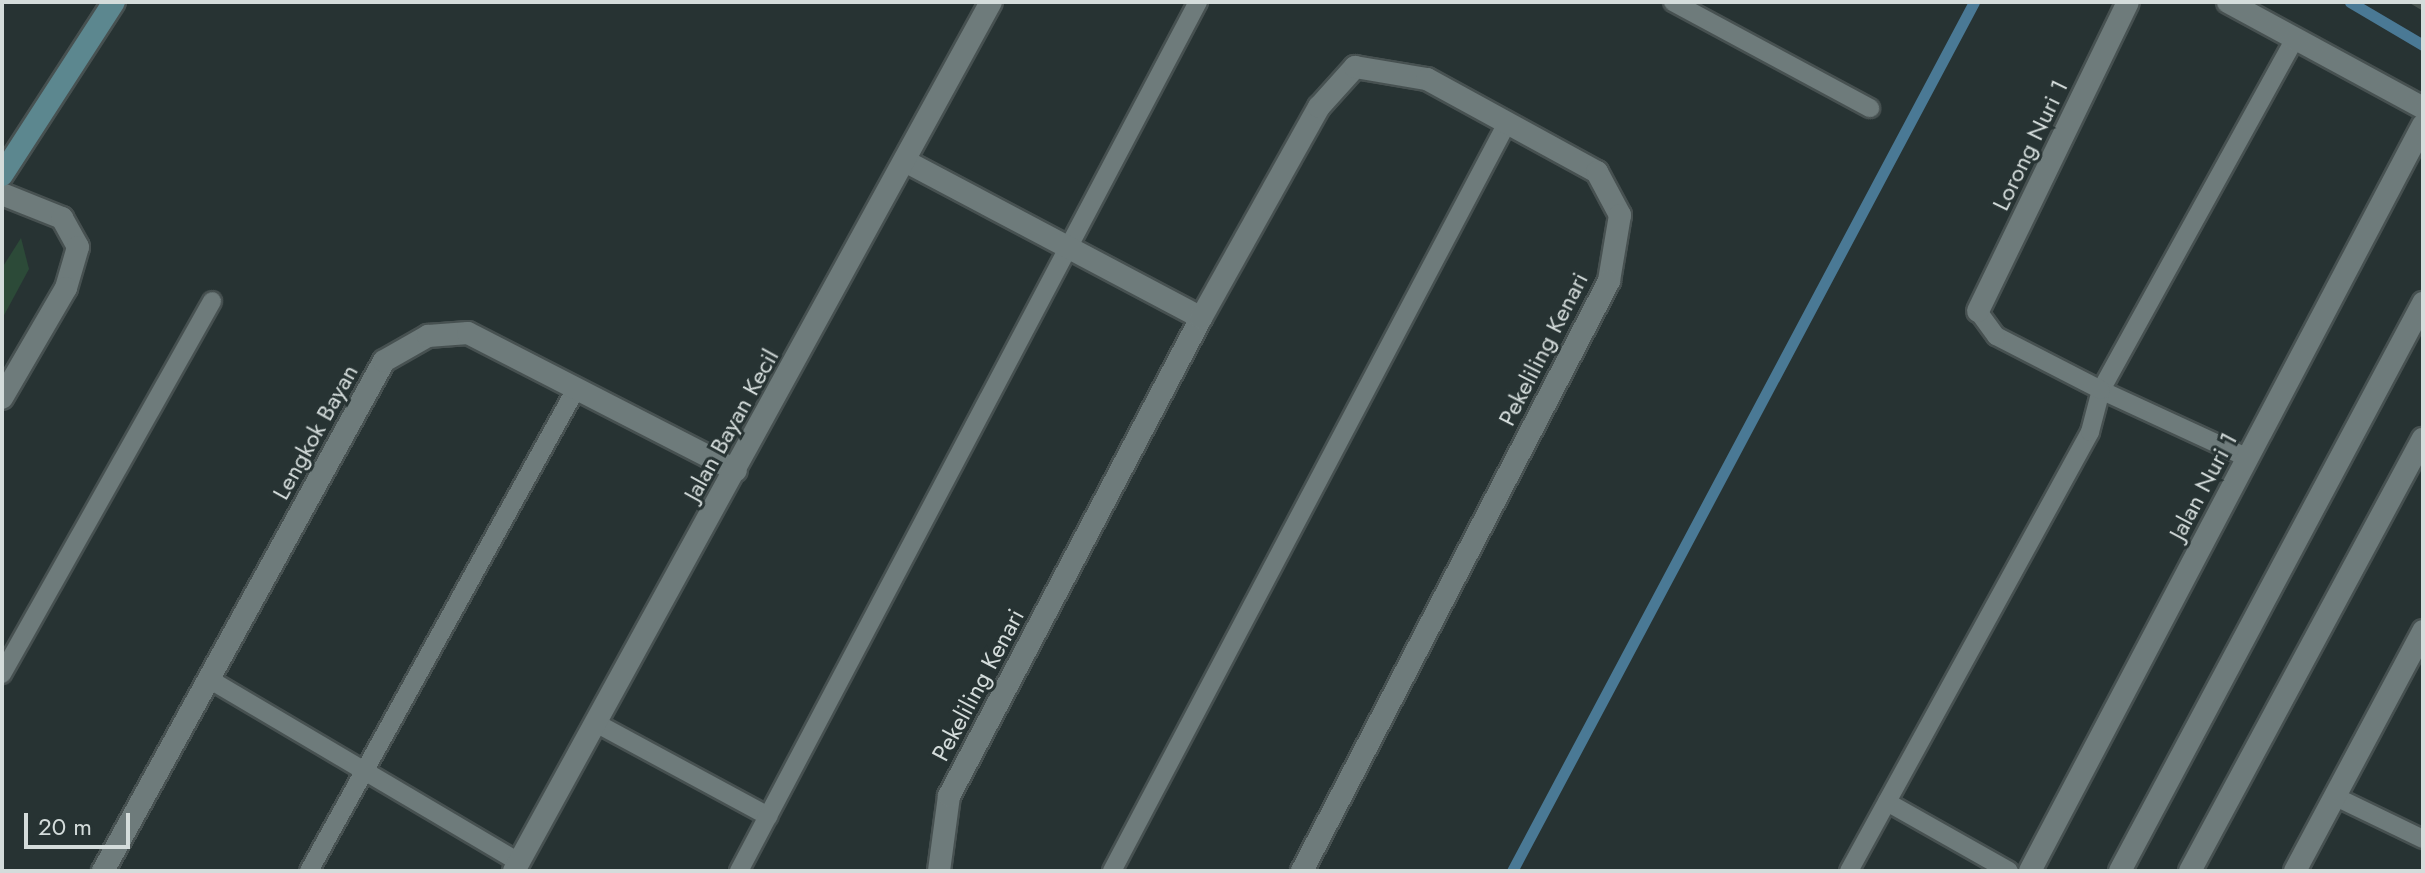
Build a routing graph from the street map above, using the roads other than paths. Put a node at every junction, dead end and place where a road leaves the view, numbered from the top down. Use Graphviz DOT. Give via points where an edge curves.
graph roads {
  1 [pos="114,2"];
  2 [pos="991,2"];
  3 [pos="1198,2"];
  4 [pos="1673,2"];
  5 [pos="2128,2"];
  6 [pos="2228,2"];
  7 [pos="2295,39"];
  8 [pos="1870,108"];
  9 [pos="2423,108"];
  10 [pos="1507,123"];
  11 [pos="2423,125"];
  12 [pos="905,161"];
  13 [pos="2,175"];
  14 [pos="2,194"];
  15 [pos="1068,248"];
  16 [pos="212,301"];
  17 [pos="2423,303"];
  18 [pos="1978,311"];
  19 [pos="1201,318"];
  20 [pos="576,389"];
  21 [pos="2101,390"];
  22 [pos="2,398"];
  23 [pos="2423,439"];
  24 [pos="2248,458"];
  25 [pos="736,471"];
  26 [pos="2414,480"];
  27 [pos="2423,631"];
  28 [pos="2,674"];
  29 [pos="209,679"];
  30 [pos="596,723"];
  31 [pos="363,769"];
  32 [pos="2334,796"];
  33 [pos="1887,802"];
  34 [pos="768,816"];
  35 [pos="2423,839"];
  36 [pos="516,866"];
  37 [pos="103,871"];
  38 [pos="309,871"];
  39 [pos="739,871"];
  40 [pos="939,871"];
  41 [pos="1112,871"];
  42 [pos="1302,871"];
  43 [pos="1849,871"];
  44 [pos="2009,871"];
  45 [pos="2030,871"];
  46 [pos="2120,871"];
  47 [pos="2190,871"];
  48 [pos="2295,871"];
  1 -- 13 [label="main road"];
  2 -- 12 [label="street, Jalan Bayan Kecil"];
  3 -- 15 [label="lane"];
  4 -- 8 [label="lane"];
  5 -- 18 [label="street, Lorong Nuri 1"];
  6 -- 7 [label="street"];
  7 -- 9 [label="street"];
  7 -- 21 [label="lane"];
  10 -- 19 [label="street, Pekeliling Kenari" via="1427,79 1355,67 1319,107"];
  10 -- 41 [label="lane"];
  10 -- 42 [label="street, Pekeliling Kenari" via="1597,172 1620,215 1609,281"];
  11 -- 24 [label="street, Jalan Nuri 1"];
  12 -- 15 [label="street"];
  12 -- 25 [label="street, Jalan Bayan Kecil"];
  14 -- 22 [label="street" via="62,218 78,247 66,288"];
  15 -- 19 [label="street"];
  15 -- 34 [label="lane"];
  16 -- 28 [label="lane"];
  17 -- 46 [label="street"];
  18 -- 21 [label="lane" via="1996,336"];
  19 -- 40 [label="street, Pekeliling Kenari" via="949,796"];
  20 -- 25 [label="street, Lengkok Bayan"];
  20 -- 29 [label="street, Lengkok Bayan" via="468,333 428,336 384,361"];
  20 -- 31 [label="lane"];
  21 -- 24 [label="lane"];
  21 -- 33 [label="lane" via="2090,432"];
  23 -- 26 [label="street"];
  24 -- 45 [label="street, Jalan Nuri 1"];
  25 -- 30 [label="street, Jalan Bayan Kecil"];
  26 -- 47 [label="street"];
  27 -- 32 [label="street"];
  29 -- 31 [label="lane"];
  29 -- 37 [label="street, Lengkok Bayan"];
  30 -- 34 [label="lane"];
  30 -- 36 [label="street, Jalan Bayan Kecil"];
  31 -- 36 [label="lane"];
  31 -- 38 [label="lane"];
  32 -- 35 [label="lane"];
  32 -- 48 [label="street"];
  33 -- 43 [label="lane"];
  33 -- 44 [label="lane"];
  34 -- 39 [label="lane"];
}
